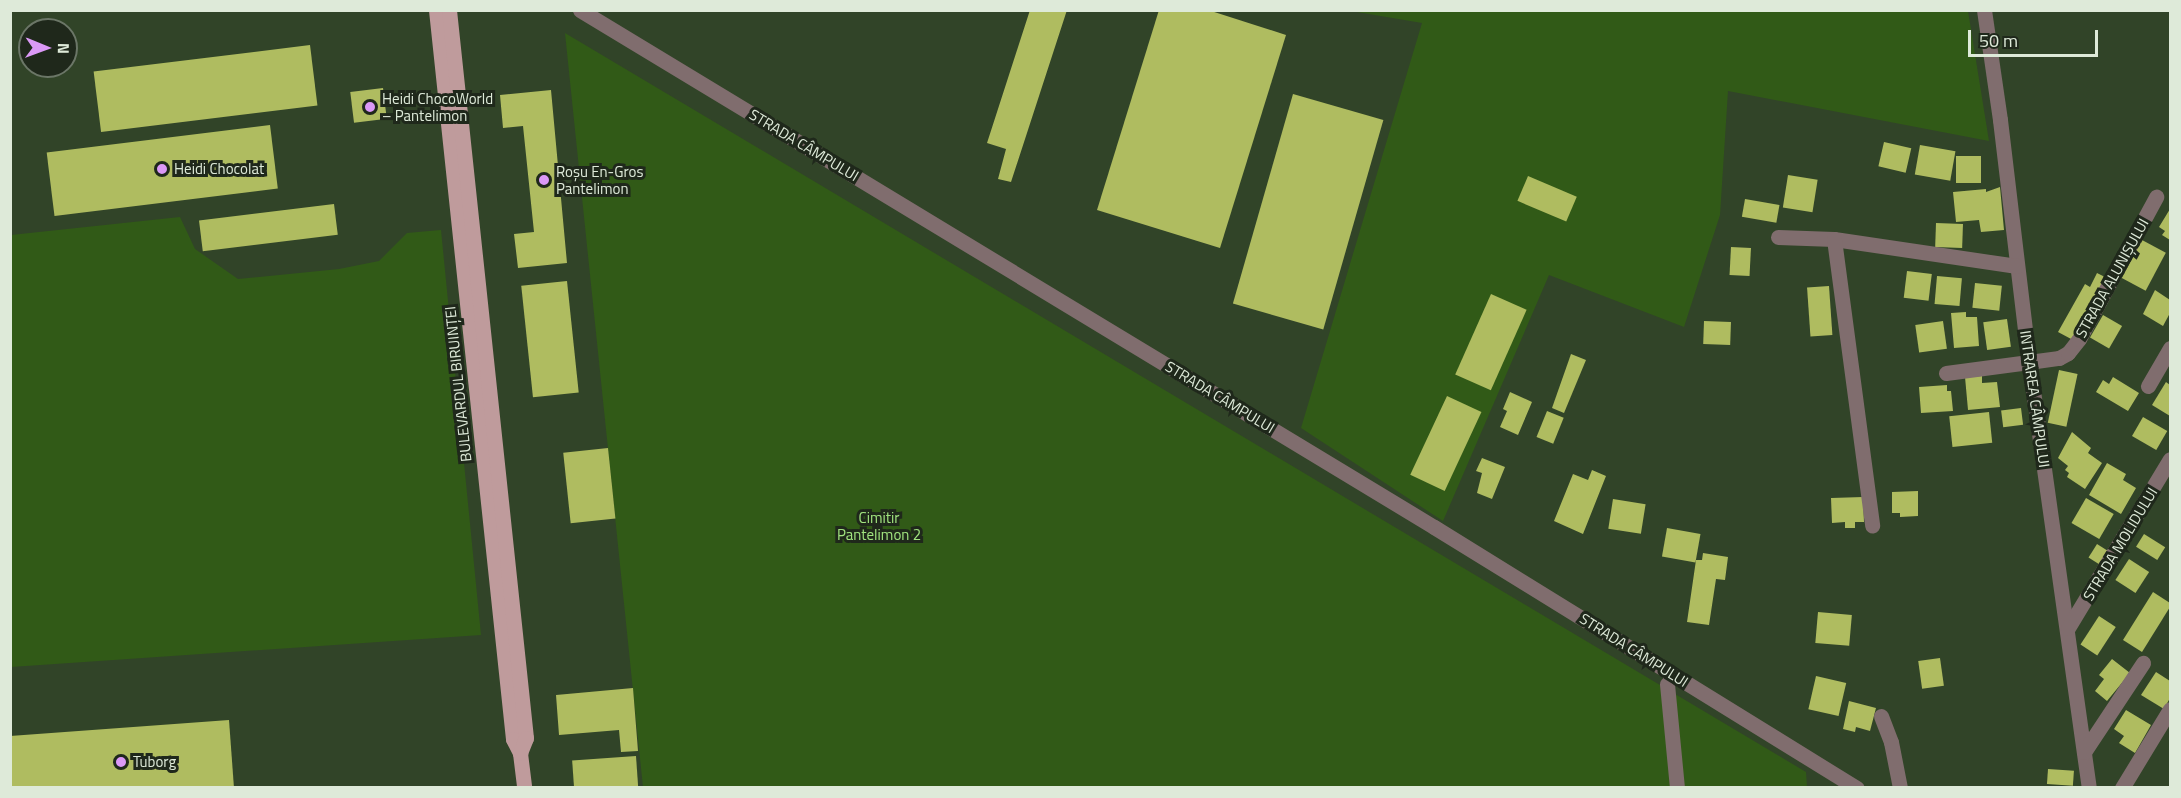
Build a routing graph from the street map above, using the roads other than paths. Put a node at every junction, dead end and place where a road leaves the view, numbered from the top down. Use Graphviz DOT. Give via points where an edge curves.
graph roads {
  1 [pos="436,10"];
  2 [pos="449,10"];
  3 [pos="580,10"];
  4 [pos="1984,10"];
  5 [pos="2156,197"];
  6 [pos="1778,237"];
  7 [pos="1833,239"];
  8 [pos="2017,266"];
  9 [pos="2170,348"];
  10 [pos="2029,362"];
  11 [pos="2165,368"];
  12 [pos="1946,373"];
  13 [pos="2148,386"];
  14 [pos="2170,459"];
  15 [pos="1872,525"];
  16 [pos="2068,628"];
  17 [pos="2143,663"];
  18 [pos="1667,684"];
  19 [pos="2170,709"];
  20 [pos="1881,716"];
  21 [pos="2084,752"];
  22 [pos="521,759"];
  23 [pos="522,788"];
  24 [pos="529,788"];
  25 [pos="1677,788"];
  26 [pos="1857,788"];
  27 [pos="1900,788"];
  28 [pos="2089,788"];
  29 [pos="2122,788"];
  1 -- 22 [label="main road, BULEVARDUL BIRUINȚEI" via="513,739"];
  2 -- 22 [label="main road, BULEVARDUL BIRUINȚEI" via="526,738"];
  3 -- 26 [label="street, STRADA CÂMPULUI"];
  4 -- 8 [label="street, INTRAREA CÂMPULUI"];
  5 -- 10 [label="street, STRADA ALUNIȘULUI" via="2074,348 2059,358"];
  6 -- 7 [label="street"];
  7 -- 8 [label="street"];
  7 -- 15 [label="street"];
  8 -- 10 [label="street, INTRAREA CÂMPULUI"];
  9 -- 11 [label="street"];
  10 -- 12 [label="street, STRADA ALUNIȘULUI"];
  10 -- 16 [label="street, INTRAREA CÂMPULUI"];
  11 -- 13 [label="street"];
  14 -- 16 [label="street, STRADA MOLIDULUI"];
  16 -- 21 [label="street, INTRAREA CÂMPULUI"];
  17 -- 21 [label="street"];
  18 -- 25 [label="street"];
  19 -- 29 [label="street"];
  20 -- 27 [label="street" via="1899,770"];
  21 -- 28 [label="street, INTRAREA CÂMPULUI"];
  22 -- 23 [label="main road, BULEVARDUL BIRUINȚEI"];
  22 -- 24 [label="street"];
}
